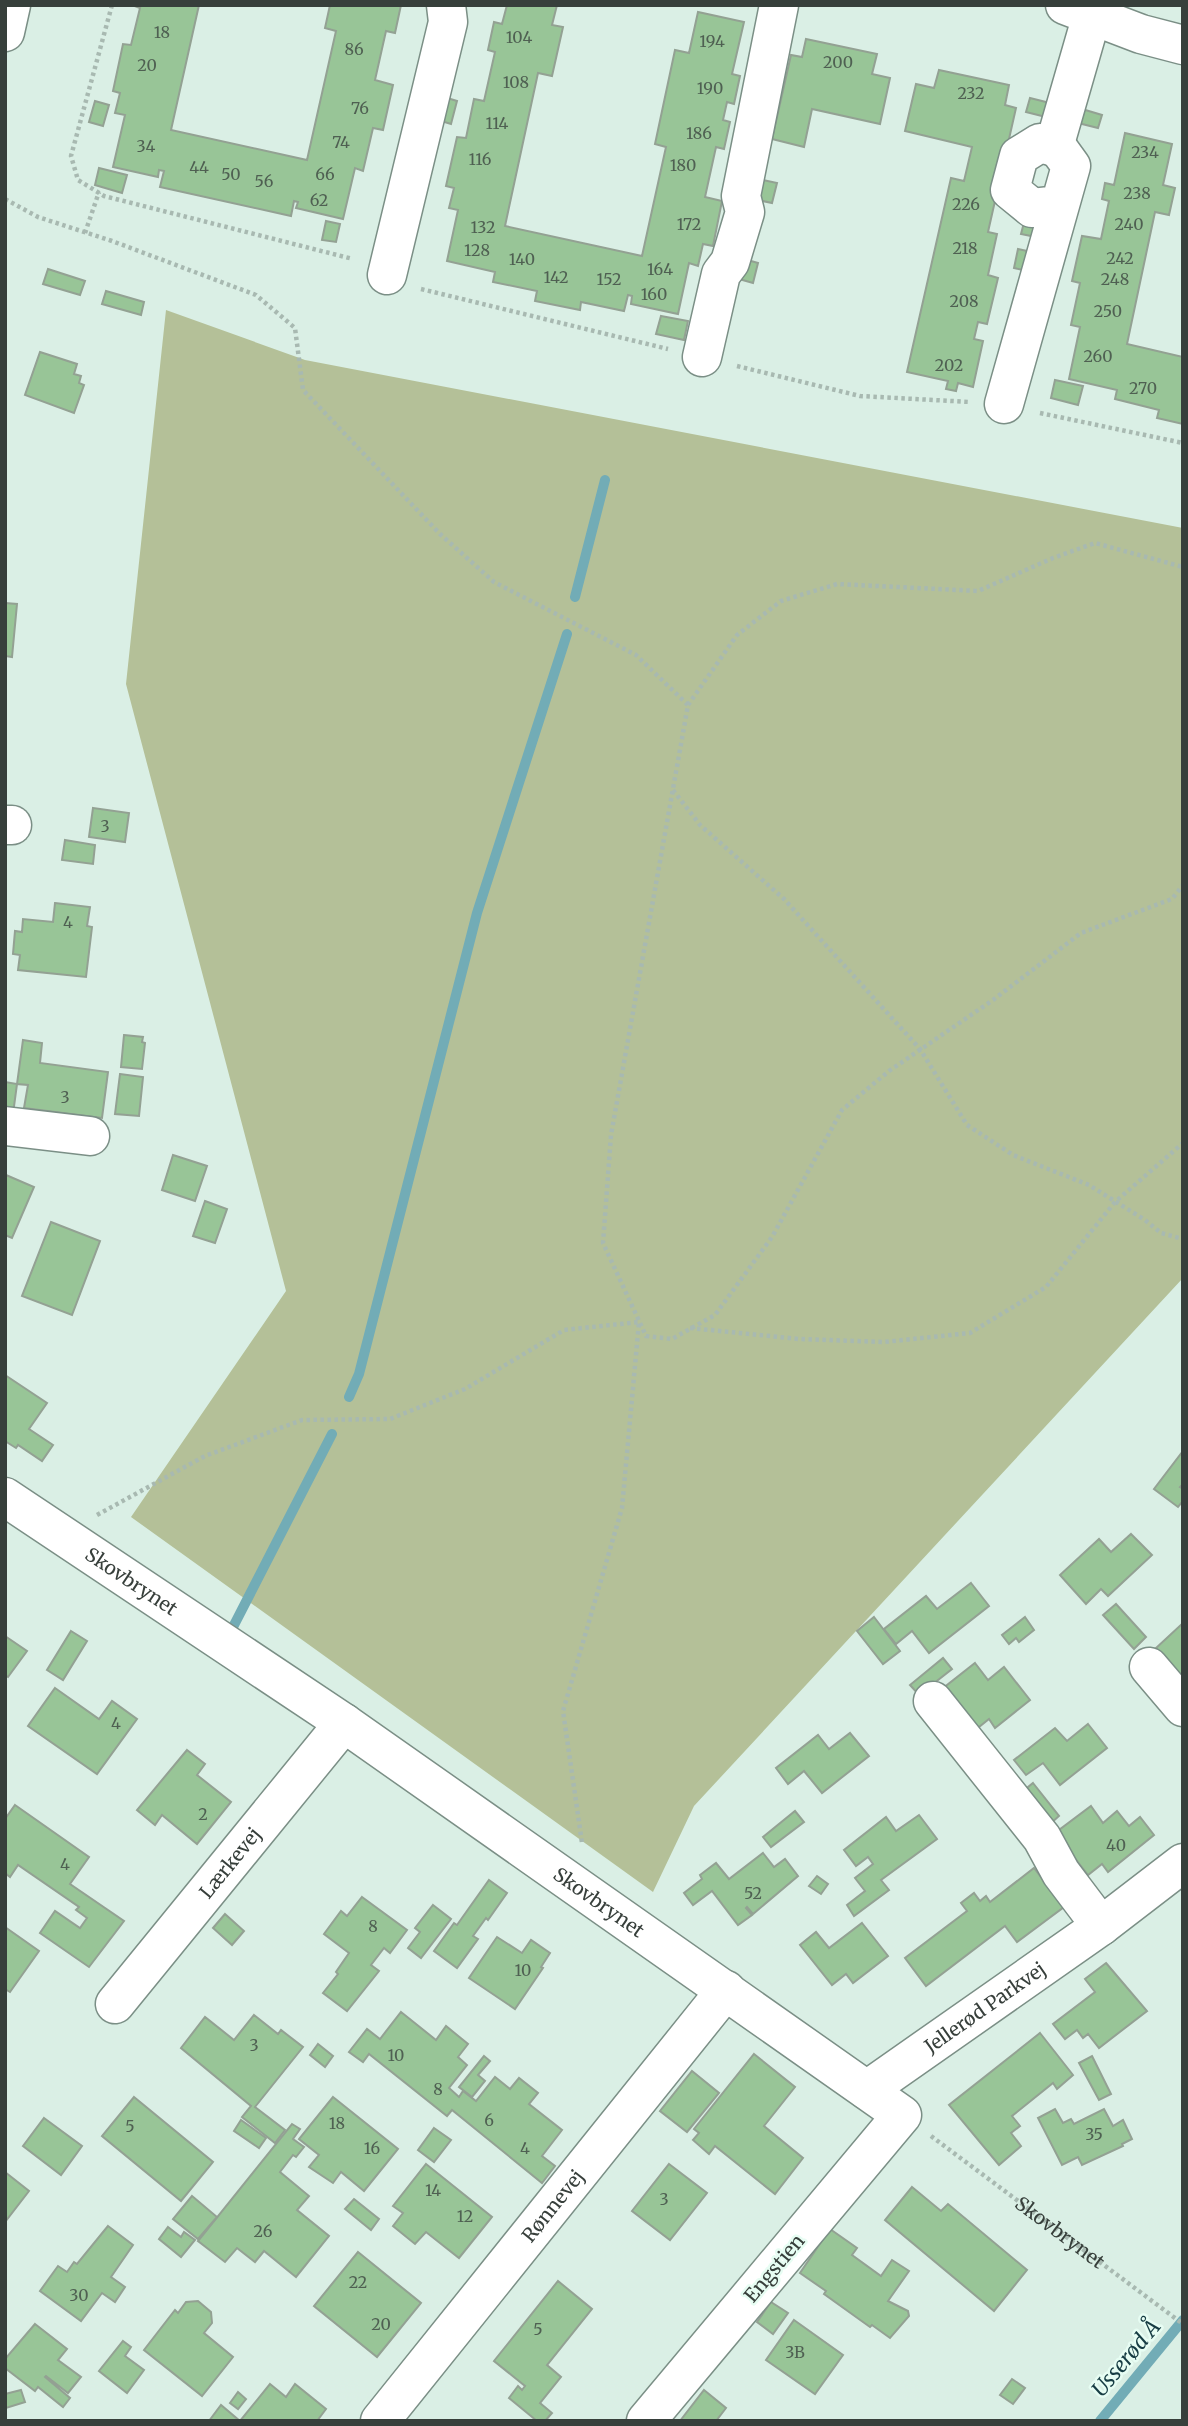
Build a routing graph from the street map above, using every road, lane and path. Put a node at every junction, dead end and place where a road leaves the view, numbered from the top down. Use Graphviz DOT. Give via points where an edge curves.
graph roads {
  1 [pos="11,5"];
  2 [pos="112,5"];
  3 [pos="446,5"];
  4 [pos="779,5"];
  5 [pos="1078,10"];
  6 [pos="5,32"];
  7 [pos="1183,45"];
  8 [pos="1054,146"];
  9 [pos="99,192"];
  10 [pos="5,199"];
  11 [pos="1060,205"];
  12 [pos="85,233"];
  13 [pos="387,275"];
  14 [pos="702,357"];
  15 [pos="1004,404"];
  16 [pos="1183,443"];
  17 [pos="1183,567"];
  18 [pos="688,705"];
  19 [pos="673,789"];
  20 [pos="1183,885"];
  21 [pos="920,1049"];
  22 [pos="5,1126"];
  23 [pos="90,1136"];
  24 [pos="1183,1143"];
  25 [pos="1115,1202"];
  26 [pos="1183,1239"];
  27 [pos="639,1322"];
  28 [pos="690,1328"];
  29 [pos="5,1497"];
  30 [pos="49,1526"];
  31 [pos="1149,1667"];
  32 [pos="933,1701"];
  33 [pos="1183,1707"];
  34 [pos="345,1723"];
  35 [pos="1183,1863"];
  36 [pos="589,1894"];
  37 [pos="1101,1926"];
  38 [pos="726,1990"];
  39 [pos="115,2004"];
  40 [pos="867,2090"];
  41 [pos="902,2115"];
  42 [pos="1183,2324"];
  43 [pos="380,2421"];
  44 [pos="646,2421"];
  1 -- 6 [label="street"];
  2 -- 9 [label="path" via="71,156 78,180"];
  3 -- 13 [label="street" via="448,22"];
  4 -- 14 [label="street" via="741,196 745,212 730,262 721,274"];
  5 -- 7 [label="street"];
  5 -- 8 [label="street"];
  8 -- 11 [label="street" via="1071,166"];
  8 -- 11 [label="street" via="1040,143 1019,156 1010,190 1032,208"];
  9 -- 12 [label="path"];
  9 -- 13 [label="path" via="356,260"];
  10 -- 12 [label="path" via="38,217"];
  11 -- 15 [label="street"];
  12 -- 18 [label="path" via="256,295 295,328 303,390 440,534 494,582 636,655"];
  13 -- 14 [label="path" via="452,298"];
  14 -- 15 [label="path" via="860,396"];
  15 -- 16 [label="path"];
  17 -- 18 [label="path" via="1095,543 978,591 837,584 781,601 737,635"];
  18 -- 19 [label="path"];
  19 -- 21 [label="path" via="699,825 784,900"];
  19 -- 27 [label="path" via="611,1135 603,1243"];
  20 -- 21 [label="path" via="1172,899 1081,933"];
  21 -- 25 [label="path" via="967,1125 1013,1155 1089,1185"];
  21 -- 28 [label="path" via="842,1110 772,1237 715,1315"];
  22 -- 23 [label="street"];
  24 -- 25 [label="path"];
  25 -- 26 [label="path" via="1161,1233"];
  25 -- 28 [label="path" via="1046,1287 970,1333 884,1342"];
  27 -- 28 [label="path" via="646,1336 672,1339"];
  27 -- 30 [label="path" via="564,1330 465,1389 390,1419 302,1420 205,1457 100,1515"];
  27 -- 36 [label="path" via="622,1508 564,1711"];
  29 -- 30 [label="street, Skovbrynet"];
  30 -- 34 [label="street, Skovbrynet"];
  31 -- 33 [label="street"];
  32 -- 37 [label="street" via="1042,1838"];
  34 -- 36 [label="street, Skovbrynet"];
  34 -- 39 [label="street, Lærkevej"];
  35 -- 37 [label="street, Jellerød Parkvej"];
  36 -- 38 [label="street, Skovbrynet"];
  37 -- 40 [label="street, Jellerød Parkvej"];
  38 -- 40 [label="street, Skovbrynet"];
  38 -- 43 [label="street, Rønnevej"];
  40 -- 41 [label="street, Skovbrynet"];
  41 -- 42 [label="path, Skovbrynet"];
  41 -- 44 [label="street, Engstien"];
}
